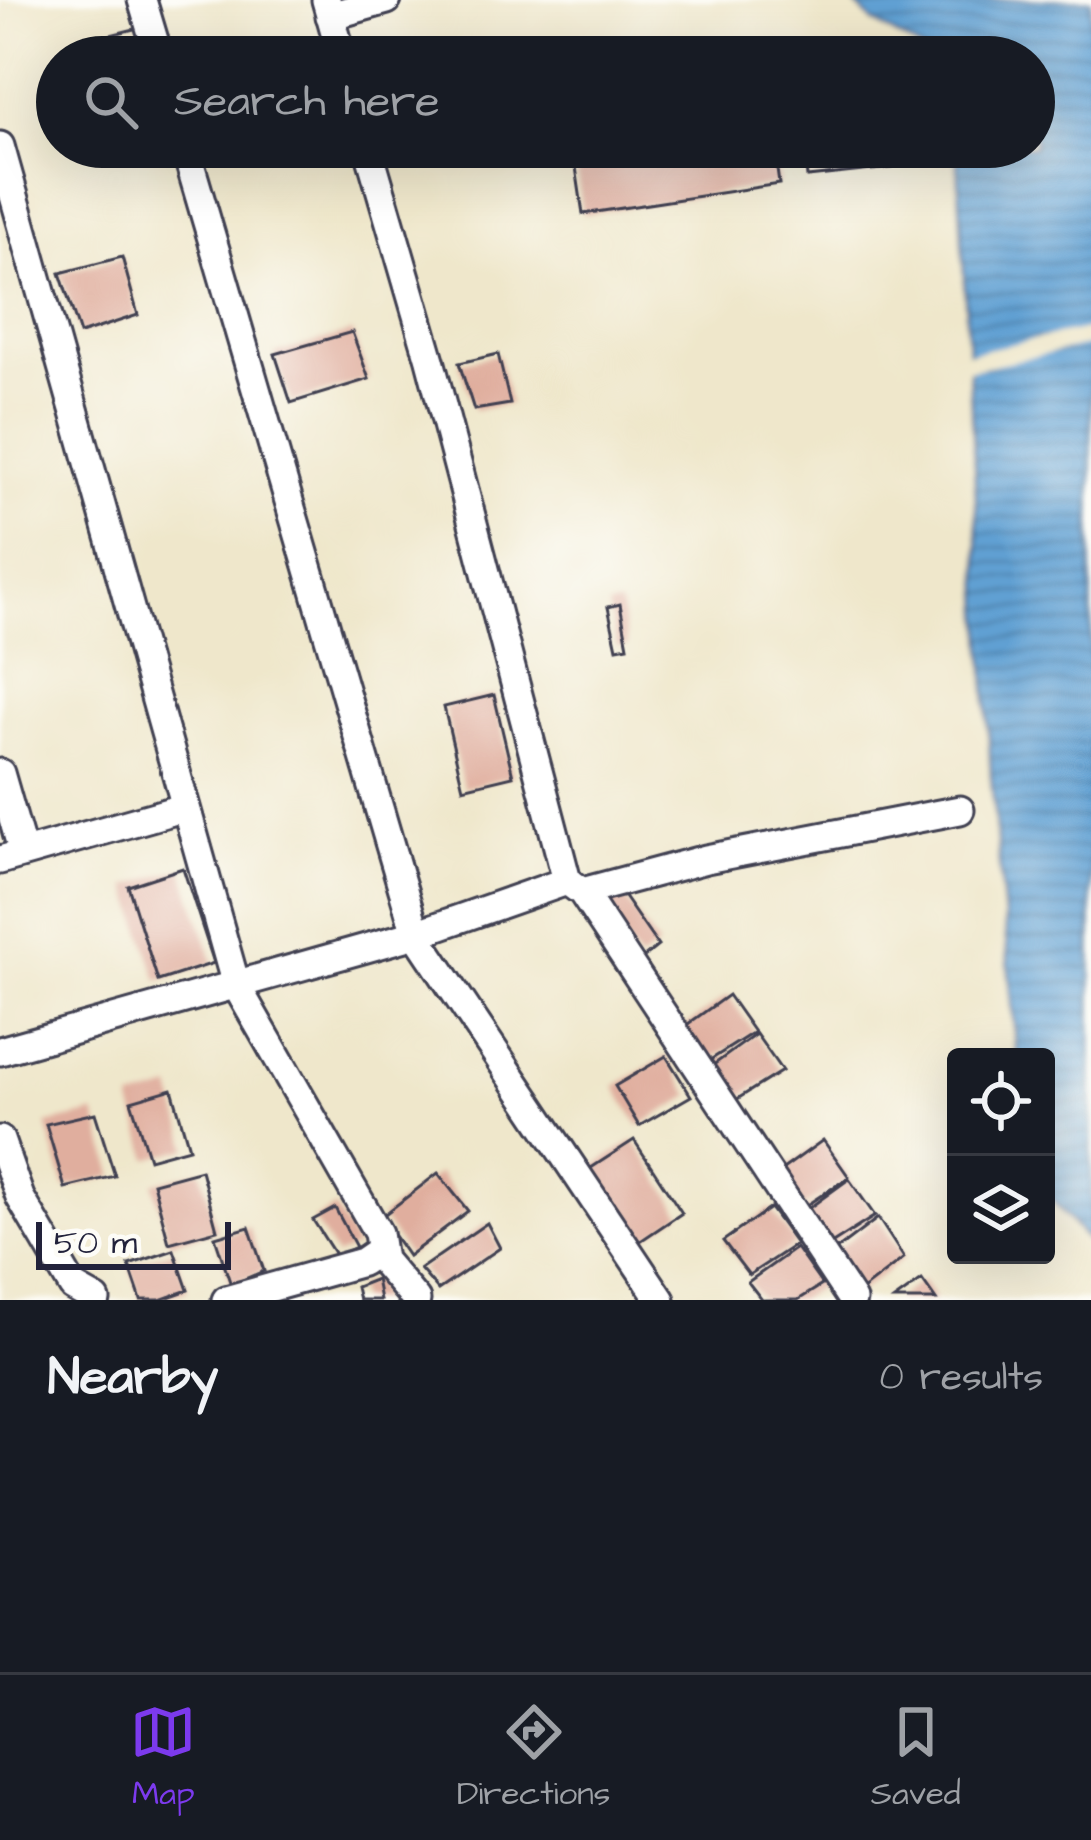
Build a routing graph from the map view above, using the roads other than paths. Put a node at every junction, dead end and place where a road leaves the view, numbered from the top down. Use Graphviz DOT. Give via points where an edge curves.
graph roads {
  1 [pos="142,0"];
  2 [pos="387,0"];
  3 [pos="328,8"];
  4 [pos="152,36"];
  5 [pos="0,146"];
  6 [pos="191,168"];
  7 [pos="374,168"];
  8 [pos="0,773"];
  9 [pos="186,808"];
  10 [pos="960,810"];
  11 [pos="12,857"];
  12 [pos="574,886"];
  13 [pos="416,934"];
  14 [pos="236,985"];
  15 [pos="0,1051"];
  16 [pos="0,1140"];
  17 [pos="378,1251"];
  18 [pos="96,1300"];
  19 [pos="226,1300"];
  20 [pos="416,1300"];
  21 [pos="661,1300"];
  22 [pos="852,1300"];
  1 -- 4 [label="street"];
  2 -- 3 [label="street"];
  5 -- 9 [label="street"];
  6 -- 13 [label="street"];
  7 -- 12 [label="street"];
  8 -- 11 [label="street"];
  9 -- 11 [label="street"];
  9 -- 14 [label="street"];
  10 -- 12 [label="street"];
  12 -- 13 [label="street"];
  12 -- 22 [label="street"];
  13 -- 14 [label="street"];
  13 -- 21 [label="street"];
  14 -- 15 [label="street"];
  14 -- 17 [label="street" via="378,1233"];
  16 -- 18 [label="street" via="20,1197 73,1287"];
  17 -- 19 [label="street"];
  17 -- 20 [label="street"];
}
